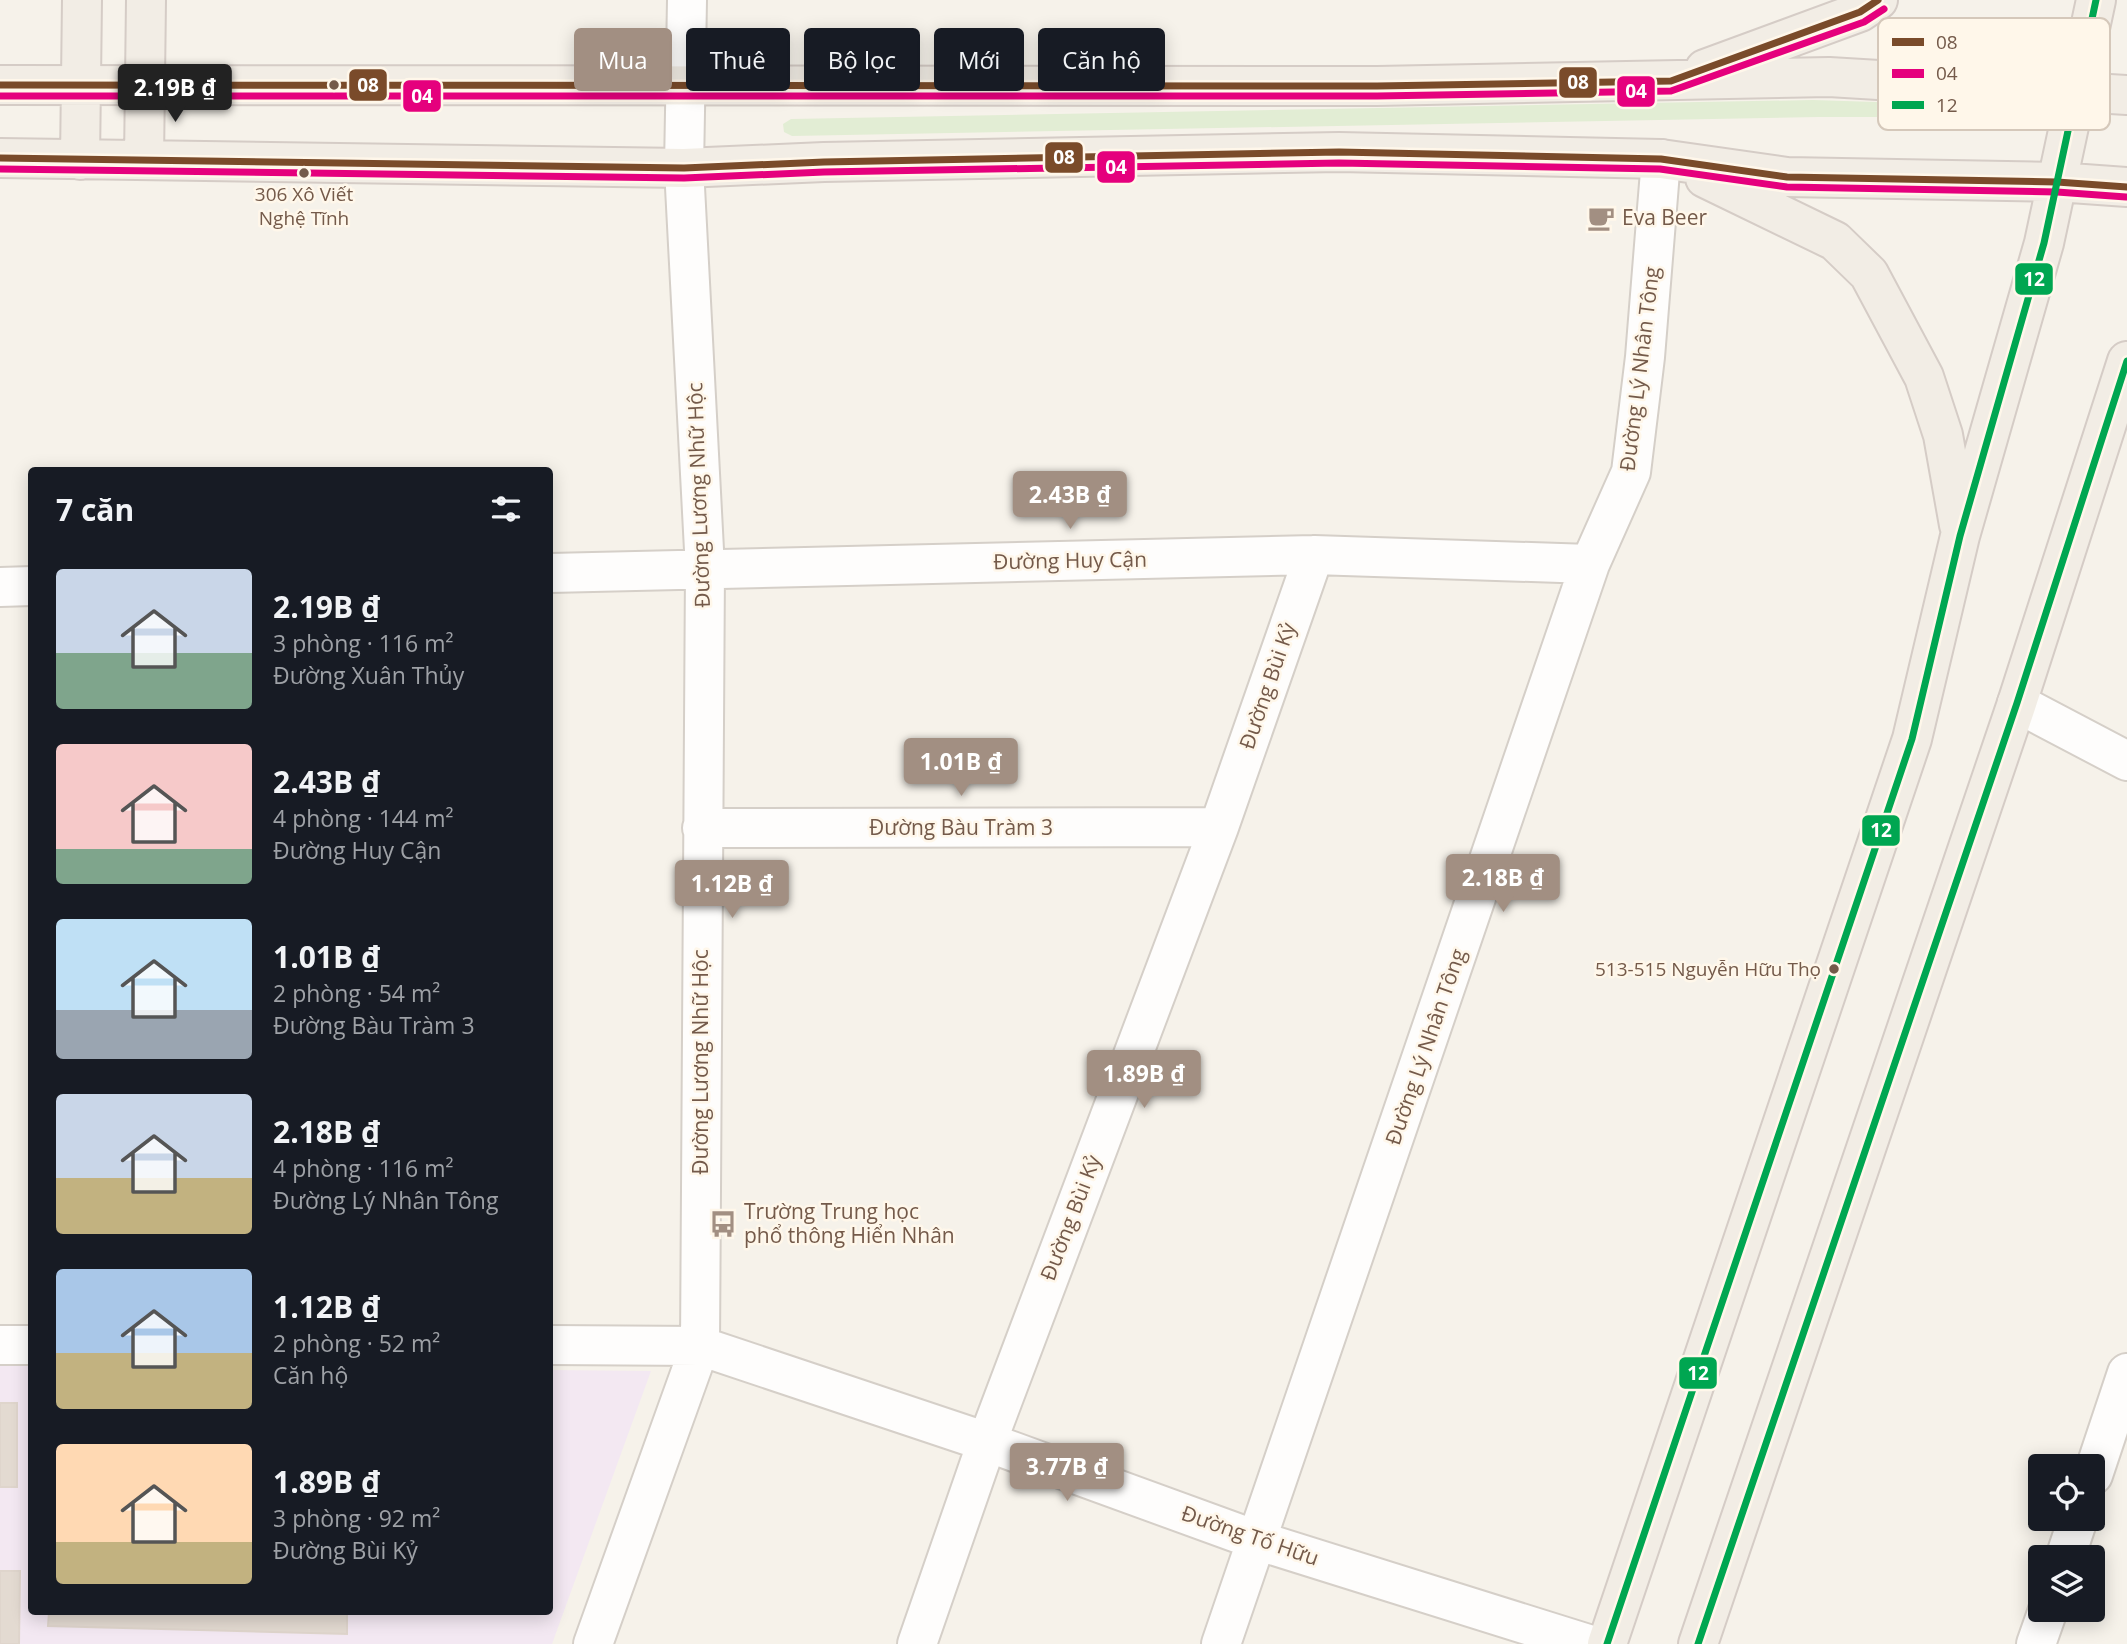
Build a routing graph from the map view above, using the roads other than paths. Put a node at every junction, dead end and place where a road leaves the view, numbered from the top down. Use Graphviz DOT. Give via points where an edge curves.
graph roads {
  1 [pos="82,0"];
  2 [pos="146,0"];
  3 [pos="687,0"];
  4 [pos="1878,0"];
  5 [pos="2095,0"];
  6 [pos="2091,18"];
  7 [pos="687,28"];
  8 [pos="1878,80"];
  9 [pos="1671,81"];
  10 [pos="0,85"];
  11 [pos="82,86"];
  12 [pos="146,86"];
  13 [pos="686,87"];
  14 [pos="790,87"];
  15 [pos="2068,130"];
  16 [pos="0,158"];
  17 [pos="1661,159"];
  18 [pos="80,160"];
  19 [pos="144,160"];
  20 [pos="684,168"];
  21 [pos="2057,183"];
  22 [pos="2127,187"];
  23 [pos="2127,361"];
  24 [pos="2127,416"];
  25 [pos="2099,450"];
  26 [pos="1961,536"];
  27 [pos="1314,555"];
  28 [pos="1590,564"];
  29 [pos="705,569"];
  30 [pos="553,573"];
  31 [pos="28,586"];
  32 [pos="0,587"];
  33 [pos="2017,703"];
  34 [pos="2127,761"];
  35 [pos="1219,827"];
  36 [pos="702,828"];
  37 [pos="0,1345"];
  38 [pos="28,1345"];
  39 [pos="553,1345"];
  40 [pos="700,1346"];
  41 [pos="2127,1373"];
  42 [pos="987,1442"];
  43 [pos="2100,1454"];
  44 [pos="1259,1541"];
  45 [pos="2044,1622"];
  46 [pos="593,1644"];
  47 [pos="917,1644"];
  48 [pos="1221,1644"];
  49 [pos="1588,1644"];
  50 [pos="1608,1644"];
  51 [pos="1698,1644"];
  52 [pos="2036,1644"];
  1 -- 11 [label="main road"];
  2 -- 12 [label="main road"];
  3 -- 7 [label="street, Đường Lương Nhữ Hộc"];
  4 -- 9 [label="main road" via="1860,12"];
  5 -- 6 [label="main road"];
  8 -- 9 [label="main road"];
  9 -- 14 [label="main road"];
  10 -- 11 [label="main road"];
  11 -- 12 [label="main road"];
  11 -- 18 [label="main road"];
  12 -- 13 [label="main road"];
  12 -- 19 [label="main road"];
  13 -- 20 [label="street, Đường Lương Nhữ Hộc"];
  15 -- 21 [label="main road"];
  16 -- 18 [label="main road"];
  17 -- 20 [label="main road" via="1339,152"];
  17 -- 21 [label="main road" via="1787,177"];
  17 -- 26 [label="main road" via="1835,241 1869,274 1924,377 1943,435"];
  17 -- 28 [label="street, Đường Lý Nhân Tông" via="1631,472"];
  18 -- 19 [label="main road"];
  19 -- 20 [label="main road"];
  20 -- 29 [label="street, Đường Lương Nhữ Hộc"];
  21 -- 22 [label="main road"];
  21 -- 26 [label="main road"];
  23 -- 25 [label="main road"];
  24 -- 25 [label="main road"];
  25 -- 33 [label="main road"];
  26 -- 50 [label="main road" via="1912,739"];
  27 -- 28 [label="street, Đường Huy Cận"];
  27 -- 29 [label="street, Đường Huy Cận"];
  27 -- 35 [label="street, Đường Bùi Kỷ"];
  28 -- 44 [label="street, Đường Lý Nhân Tông"];
  29 -- 30 [label="street, Đường Huy Cận"];
  29 -- 36 [label="street, Đường Lương Nhữ Hộc"];
  31 -- 32 [label="street"];
  33 -- 34 [label="street"];
  33 -- 51 [label="main road"];
  35 -- 36 [label="street, Đường Bàu Tràm 3"];
  35 -- 42 [label="street, Đường Bùi Kỷ"];
  36 -- 40 [label="street, Đường Lương Nhữ Hộc"];
  37 -- 38 [label="street"];
  39 -- 40 [label="street, Đường Tố Hữu"];
  40 -- 42 [label="street, Đường Tố Hữu"];
  40 -- 46 [label="street, Đường Lương Nhữ Hộc"];
  41 -- 43 [label="street"];
  42 -- 44 [label="street, Đường Tố Hữu"];
  42 -- 47 [label="street, Đường Bùi Kỷ"];
  44 -- 48 [label="street, Đường Lý Nhân Tông"];
  44 -- 49 [label="street, Đường Tố Hữu"];
  45 -- 52 [label="street"];
}
